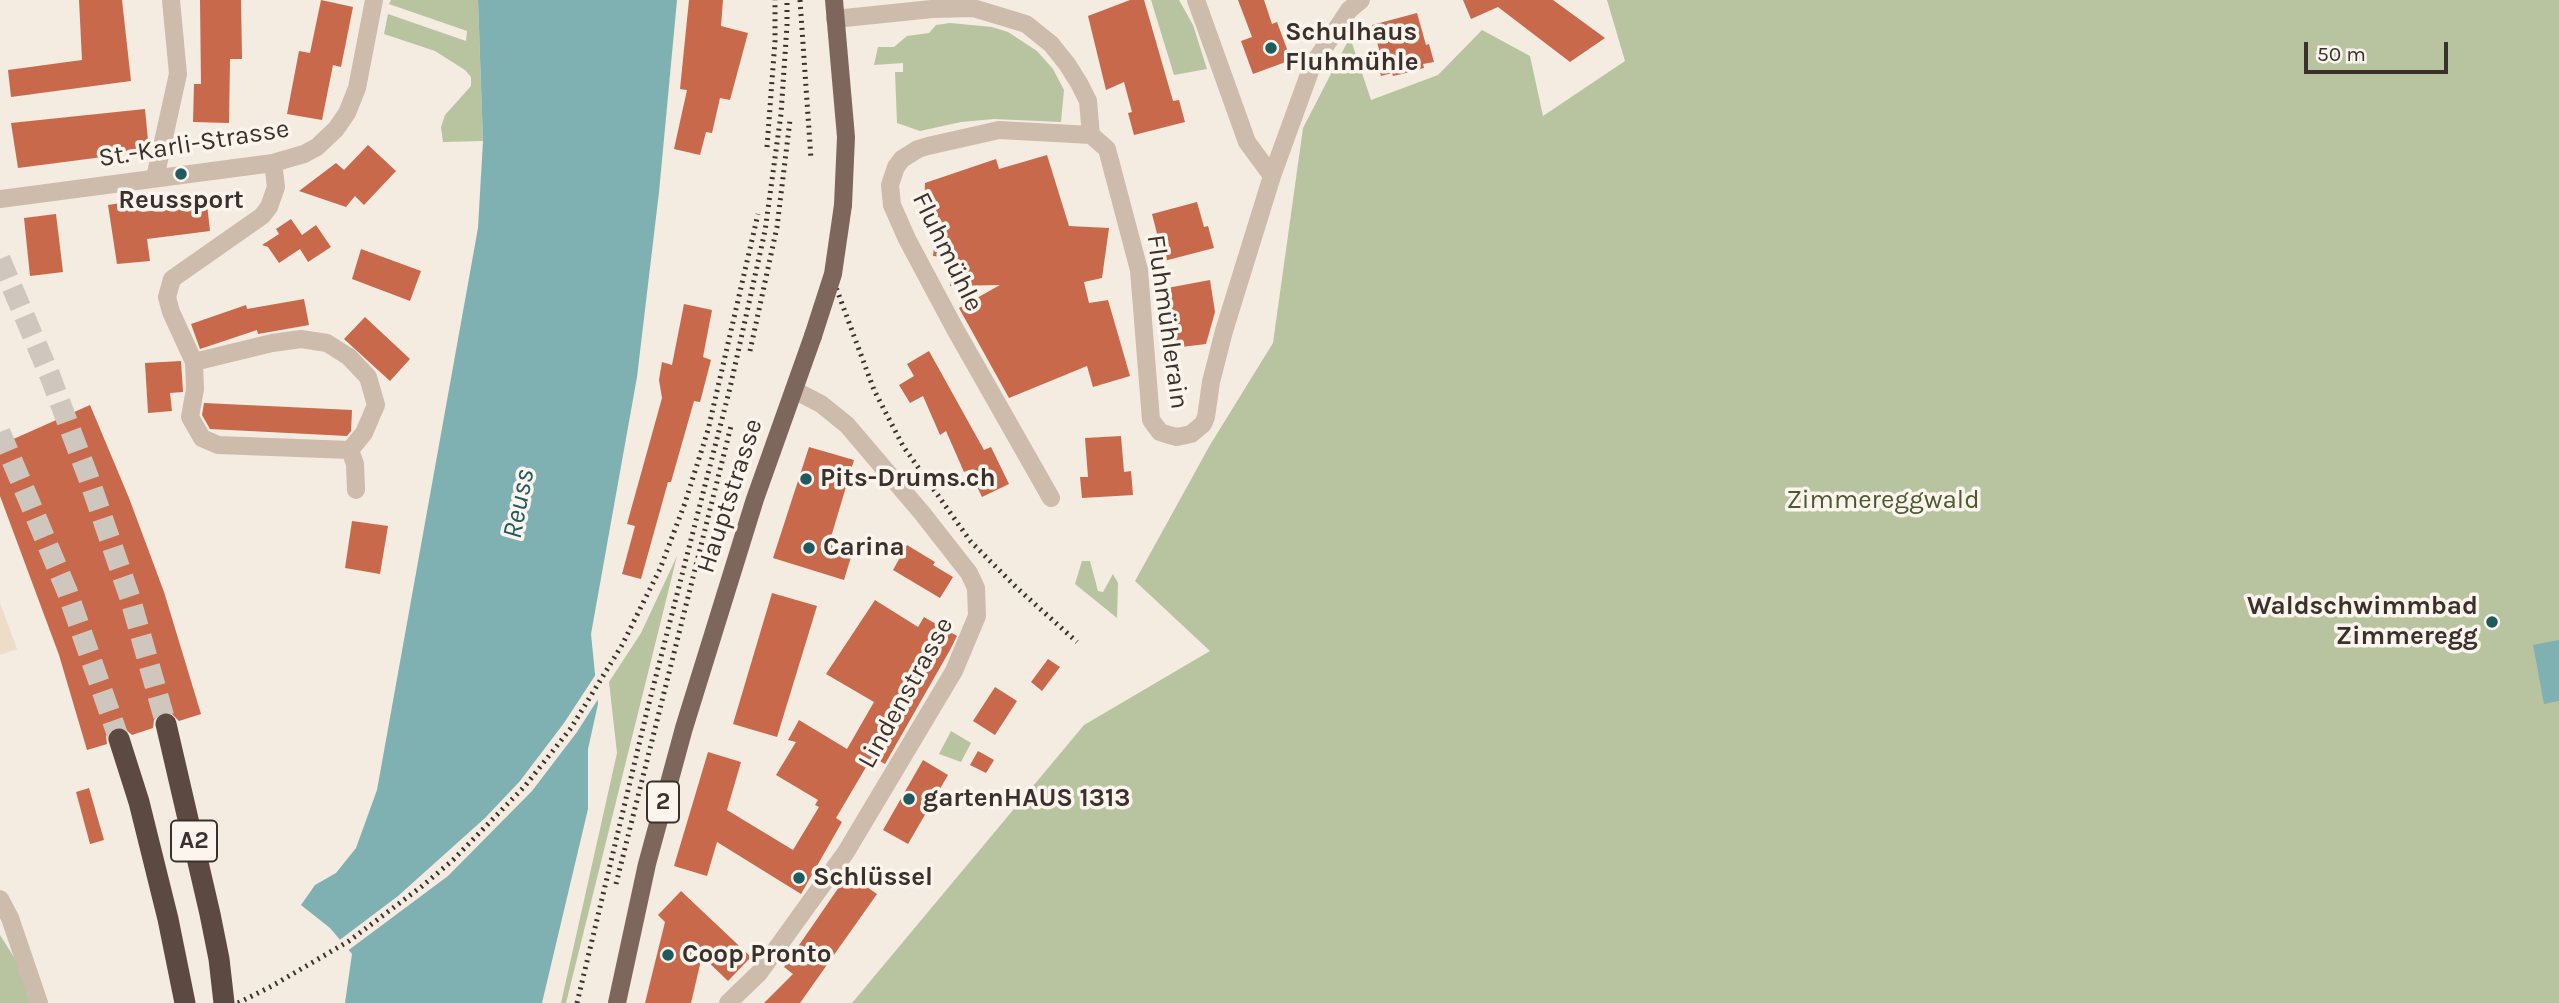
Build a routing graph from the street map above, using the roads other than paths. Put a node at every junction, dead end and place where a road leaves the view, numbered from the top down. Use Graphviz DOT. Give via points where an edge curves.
graph roads {
  1 [pos="171,0"];
  2 [pos="374,0"];
  3 [pos="834,0"];
  4 [pos="1196,0"];
  5 [pos="1361,0"];
  6 [pos="835,19"];
  7 [pos="1091,135"];
  8 [pos="273,163"];
  9 [pos="1272,176"];
  10 [pos="155,178"];
  11 [pos="0,199"];
  12 [pos="194,362"];
  13 [pos="794,390"];
  14 [pos="351,450"];
  15 [pos="356,490"];
  16 [pos="1051,498"];
  17 [pos="166,724"];
  18 [pos="119,739"];
  19 [pos="0,898"];
  20 [pos="39,1003"];
  21 [pos="185,1003"];
  22 [pos="224,1003"];
  23 [pos="617,1003"];
  24 [pos="728,1003"];
  1 -- 10 [label="street" via="178,74"];
  2 -- 8 [label="street, St.-Karli-Strasse" via="357,88 347,113 323,144"];
  3 -- 6 [label="main road, Hauptstrasse / 2"];
  4 -- 9 [label="street" via="1244,134"];
  5 -- 9 [label="street, Fluhmühlerain" via="1349,10 1312,66"];
  6 -- 7 [label="street" via="973,8 1026,24 1051,44 1073,74 1088,101"];
  6 -- 13 [label="main road, Hauptstrasse / 2, bridge" via="846,137 843,209 827,294"];
  7 -- 9 [label="street, Fluhmühlerain" via="1107,149 1133,244 1142,290 1150,412 1160,432 1177,437 1191,434 1206,417 1221,343"];
  7 -- 16 [label="street, Fluhmühle" via="999,130 928,146 902,159 890,185 892,205 907,239"];
  8 -- 10 [label="street, St.-Karli-Strasse"];
  8 -- 12 [label="street" via="276,187 262,216 172,279 167,297"];
  10 -- 11 [label="street, St.-Karli-Strasse"];
  12 -- 14 [label="street" via="190,417 202,438 218,445"];
  12 -- 14 [label="street" via="272,343 301,339 327,343 368,377 376,405"];
  13 -- 23 [label="main road, Hauptstrasse / 2" via="684,728 647,864"];
  13 -- 24 [label="street, Lindenstrasse" via="847,425 922,513 969,573 976,588 977,616 954,671 846,852 759,973"];
  14 -- 15 [label="street"];
  17 -- 22 [label="highway, A2" via="219,959"];
  18 -- 21 [label="highway, A2" via="139,802"];
  19 -- 20 [label="street"];
}
